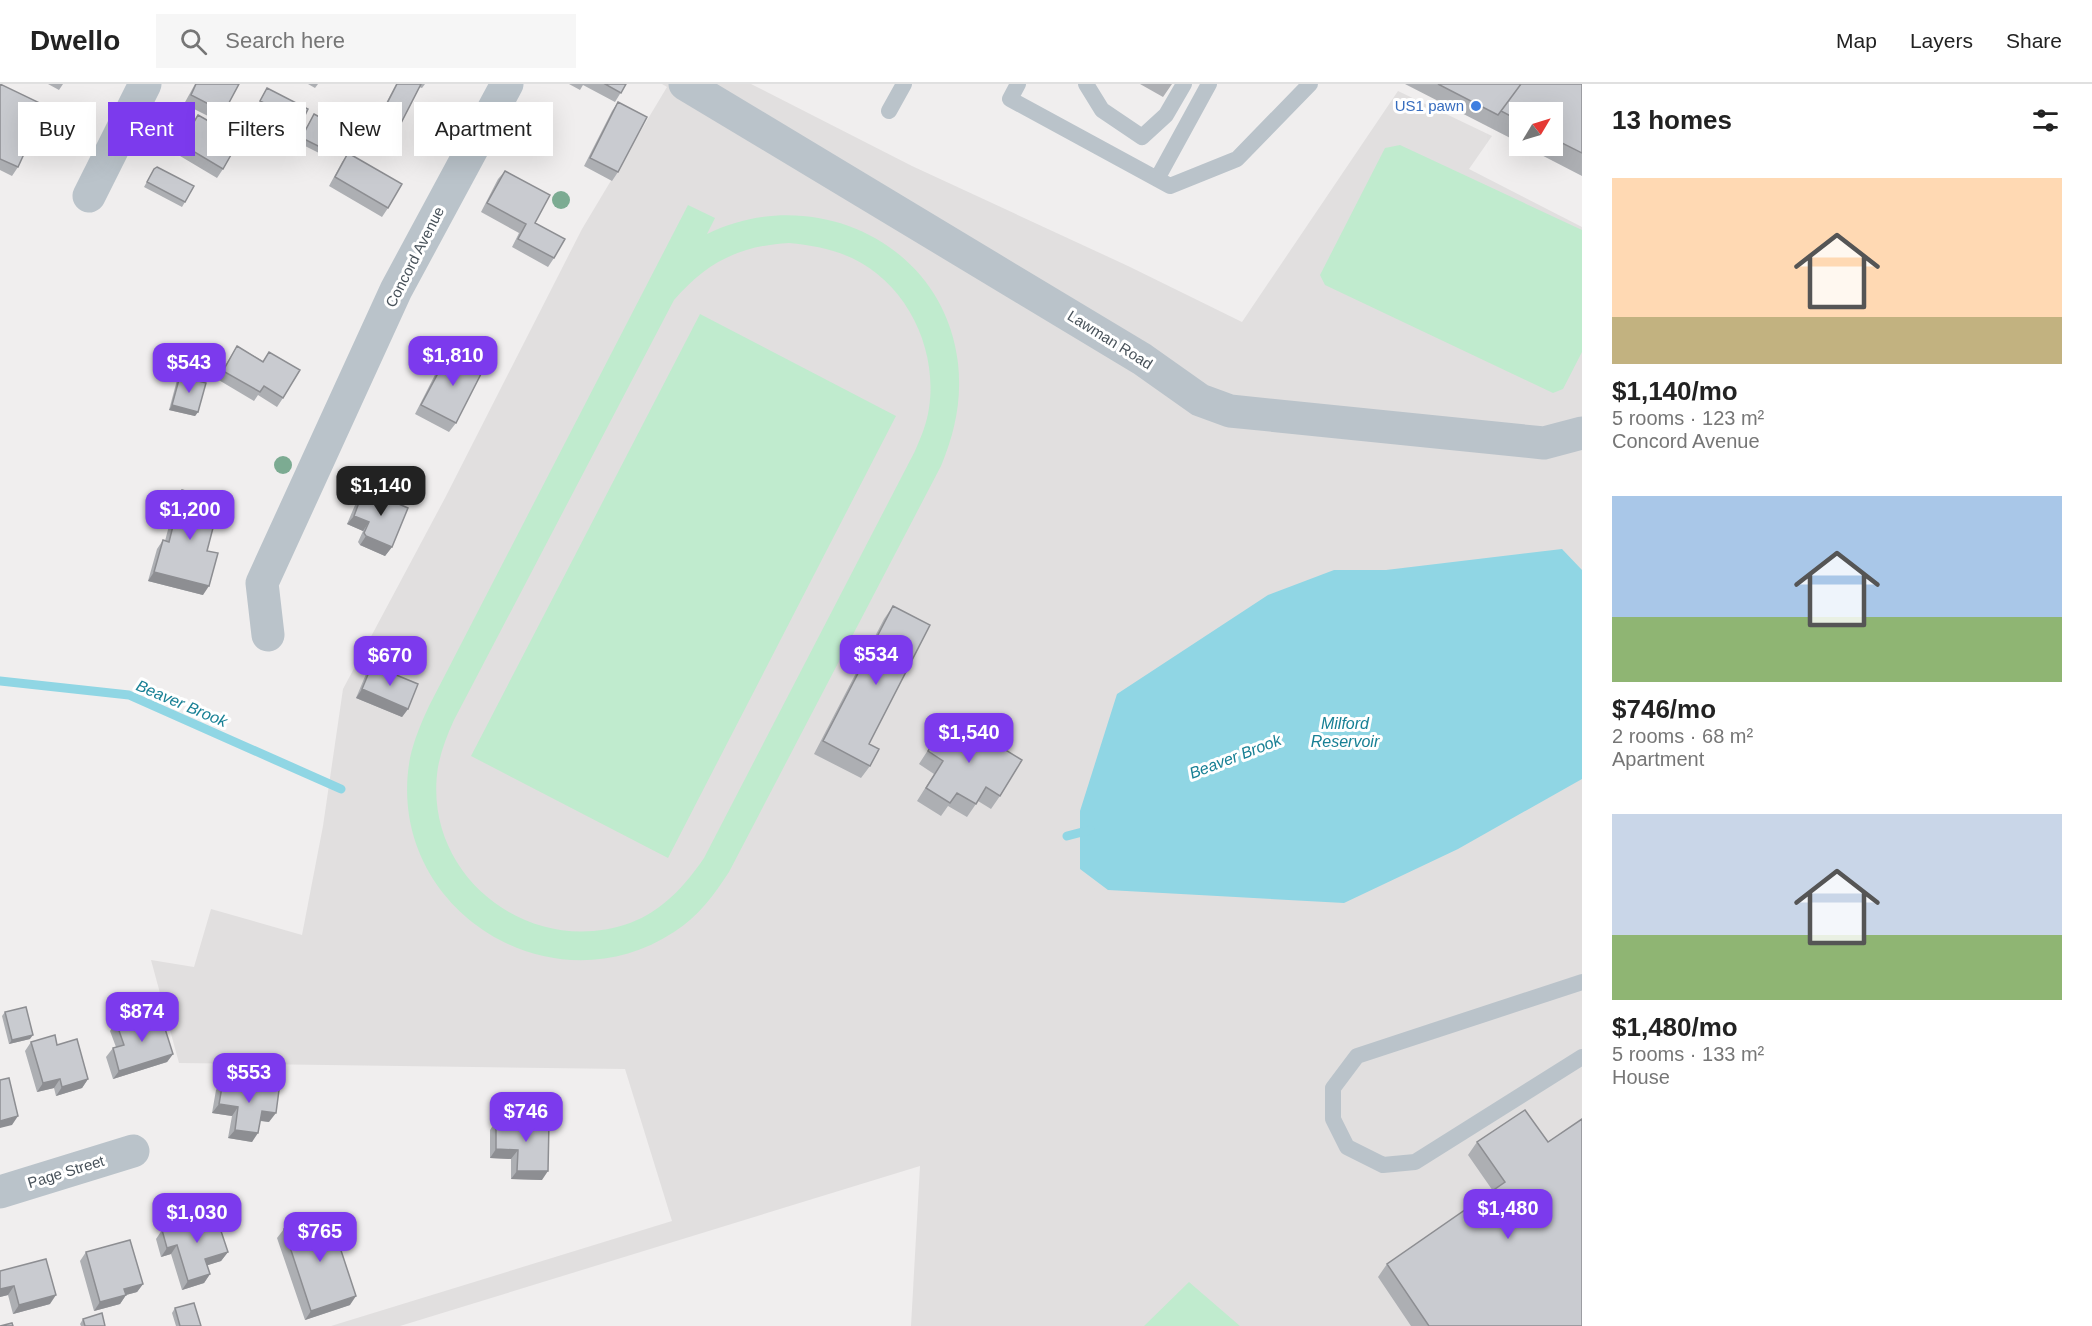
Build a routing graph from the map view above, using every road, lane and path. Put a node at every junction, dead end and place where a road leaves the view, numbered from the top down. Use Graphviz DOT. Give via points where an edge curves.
graph roads {
  1 [pos="145,84"];
  2 [pos="507,84"];
  3 [pos="686,84"];
  4 [pos="904,84"];
  5 [pos="1018,84"];
  6 [pos="1086,84"];
  7 [pos="1184,84"];
  8 [pos="1209,84"];
  9 [pos="1310,84"];
  10 [pos="889,111"];
  11 [pos="1156,179"];
  12 [pos="89,196"];
  13 [pos="1582,434"];
  14 [pos="268,635"];
  15 [pos="1582,982"];
  16 [pos="1582,1057"];
  17 [pos="133,1151"];
  18 [pos="0,1192"];
  1 -- 12 [label="street"];
  2 -- 14 [label="street, Concord Avenue" via="396,290 262,583"];
  3 -- 13 [label="street, Lawman Road" via="1142,359 1200,400 1230,411 1544,443"];
  4 -- 10 [label="lane"];
  5 -- 11 [label="lane" via="1010,99"];
  6 -- 7 [label="lane" via="1102,110 1143,137 1166,115"];
  8 -- 11 [label="lane"];
  9 -- 11 [label="lane" via="1237,159 1170,186"];
  15 -- 16 [label="lane" via="1357,1056 1333,1088 1333,1119 1347,1147 1383,1165 1415,1162"];
  17 -- 18 [label="street, Page Street"];
}
